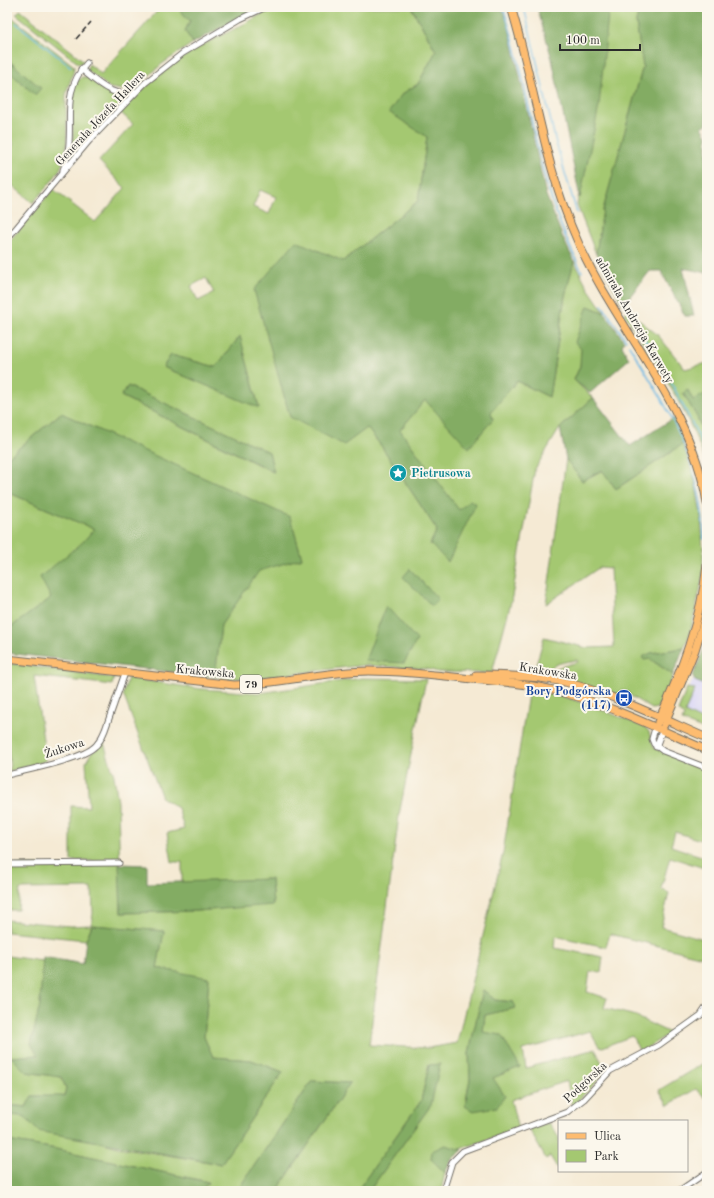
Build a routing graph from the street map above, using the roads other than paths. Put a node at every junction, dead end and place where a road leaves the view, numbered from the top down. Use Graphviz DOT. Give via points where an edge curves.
graph roads {
  1 [pos="266,7"];
  2 [pos="511,7"];
  3 [pos="87,63"];
  4 [pos="81,69"];
  5 [pos="137,90"];
  6 [pos="62,172"];
  7 [pos="7,239"];
  8 [pos="707,503"];
  9 [pos="707,565"];
  10 [pos="707,611"];
  11 [pos="7,659"];
  12 [pos="125,673"];
  13 [pos="448,675"];
  14 [pos="671,709"];
  15 [pos="663,719"];
  16 [pos="682,727"];
  17 [pos="659,729"];
  18 [pos="707,738"];
  19 [pos="707,750"];
  20 [pos="707,768"];
  21 [pos="7,775"];
  22 [pos="119,863"];
  23 [pos="7,864"];
  24 [pos="707,1006"];
  25 [pos="707,1172"];
  26 [pos="443,1191"];
  27 [pos="679,1191"];
  1 -- 5 [label="street, Generała Józefa Hallera" via="240,19 183,53"];
  2 -- 8 [label="main road, admirała Andrzeja Karwety" via="554,180 566,214 605,295 678,414 696,458"];
  3 -- 4 [label="street, Generała Józefa Hallera"];
  4 -- 5 [label="street" via="114,92 127,93"];
  4 -- 6 [label="street, Generała Józefa Hallera" via="71,88 69,148"];
  5 -- 6 [label="street, Generała Józefa Hallera"];
  6 -- 7 [label="street, Generała Józefa Hallera"];
  9 -- 15 [label="main road" via="693,634"];
  10 -- 14 [label="main road" via="698,644"];
  11 -- 12 [label="main road, Krakowska / 79"];
  12 -- 13 [label="main road, Krakowska / 79" via="234,685 262,684 352,672"];
  12 -- 21 [label="street, Żukowa" via="97,746 78,756"];
  13 -- 15 [label="main road, Krakowska / 79" via="506,676 564,682"];
  13 -- 17 [label="main road, Krakowska / 79" via="564,692"];
  14 -- 15 [label="main road"];
  14 -- 16 [label="main road" via="674,718"];
  15 -- 16 [label="main road, Krakowska / 79"];
  15 -- 17 [label="main road"];
  16 -- 18 [label="main road, Krakowska / 79"];
  17 -- 19 [label="main road, Krakowska / 79"];
  17 -- 20 [label="street" via="656,747"];
  22 -- 23 [label="street"];
  24 -- 26 [label="street, Podgórska" via="701,1015 659,1044 610,1071 584,1099 567,1112 464,1151 452,1162"];
  25 -- 27 [label="street"];
}
